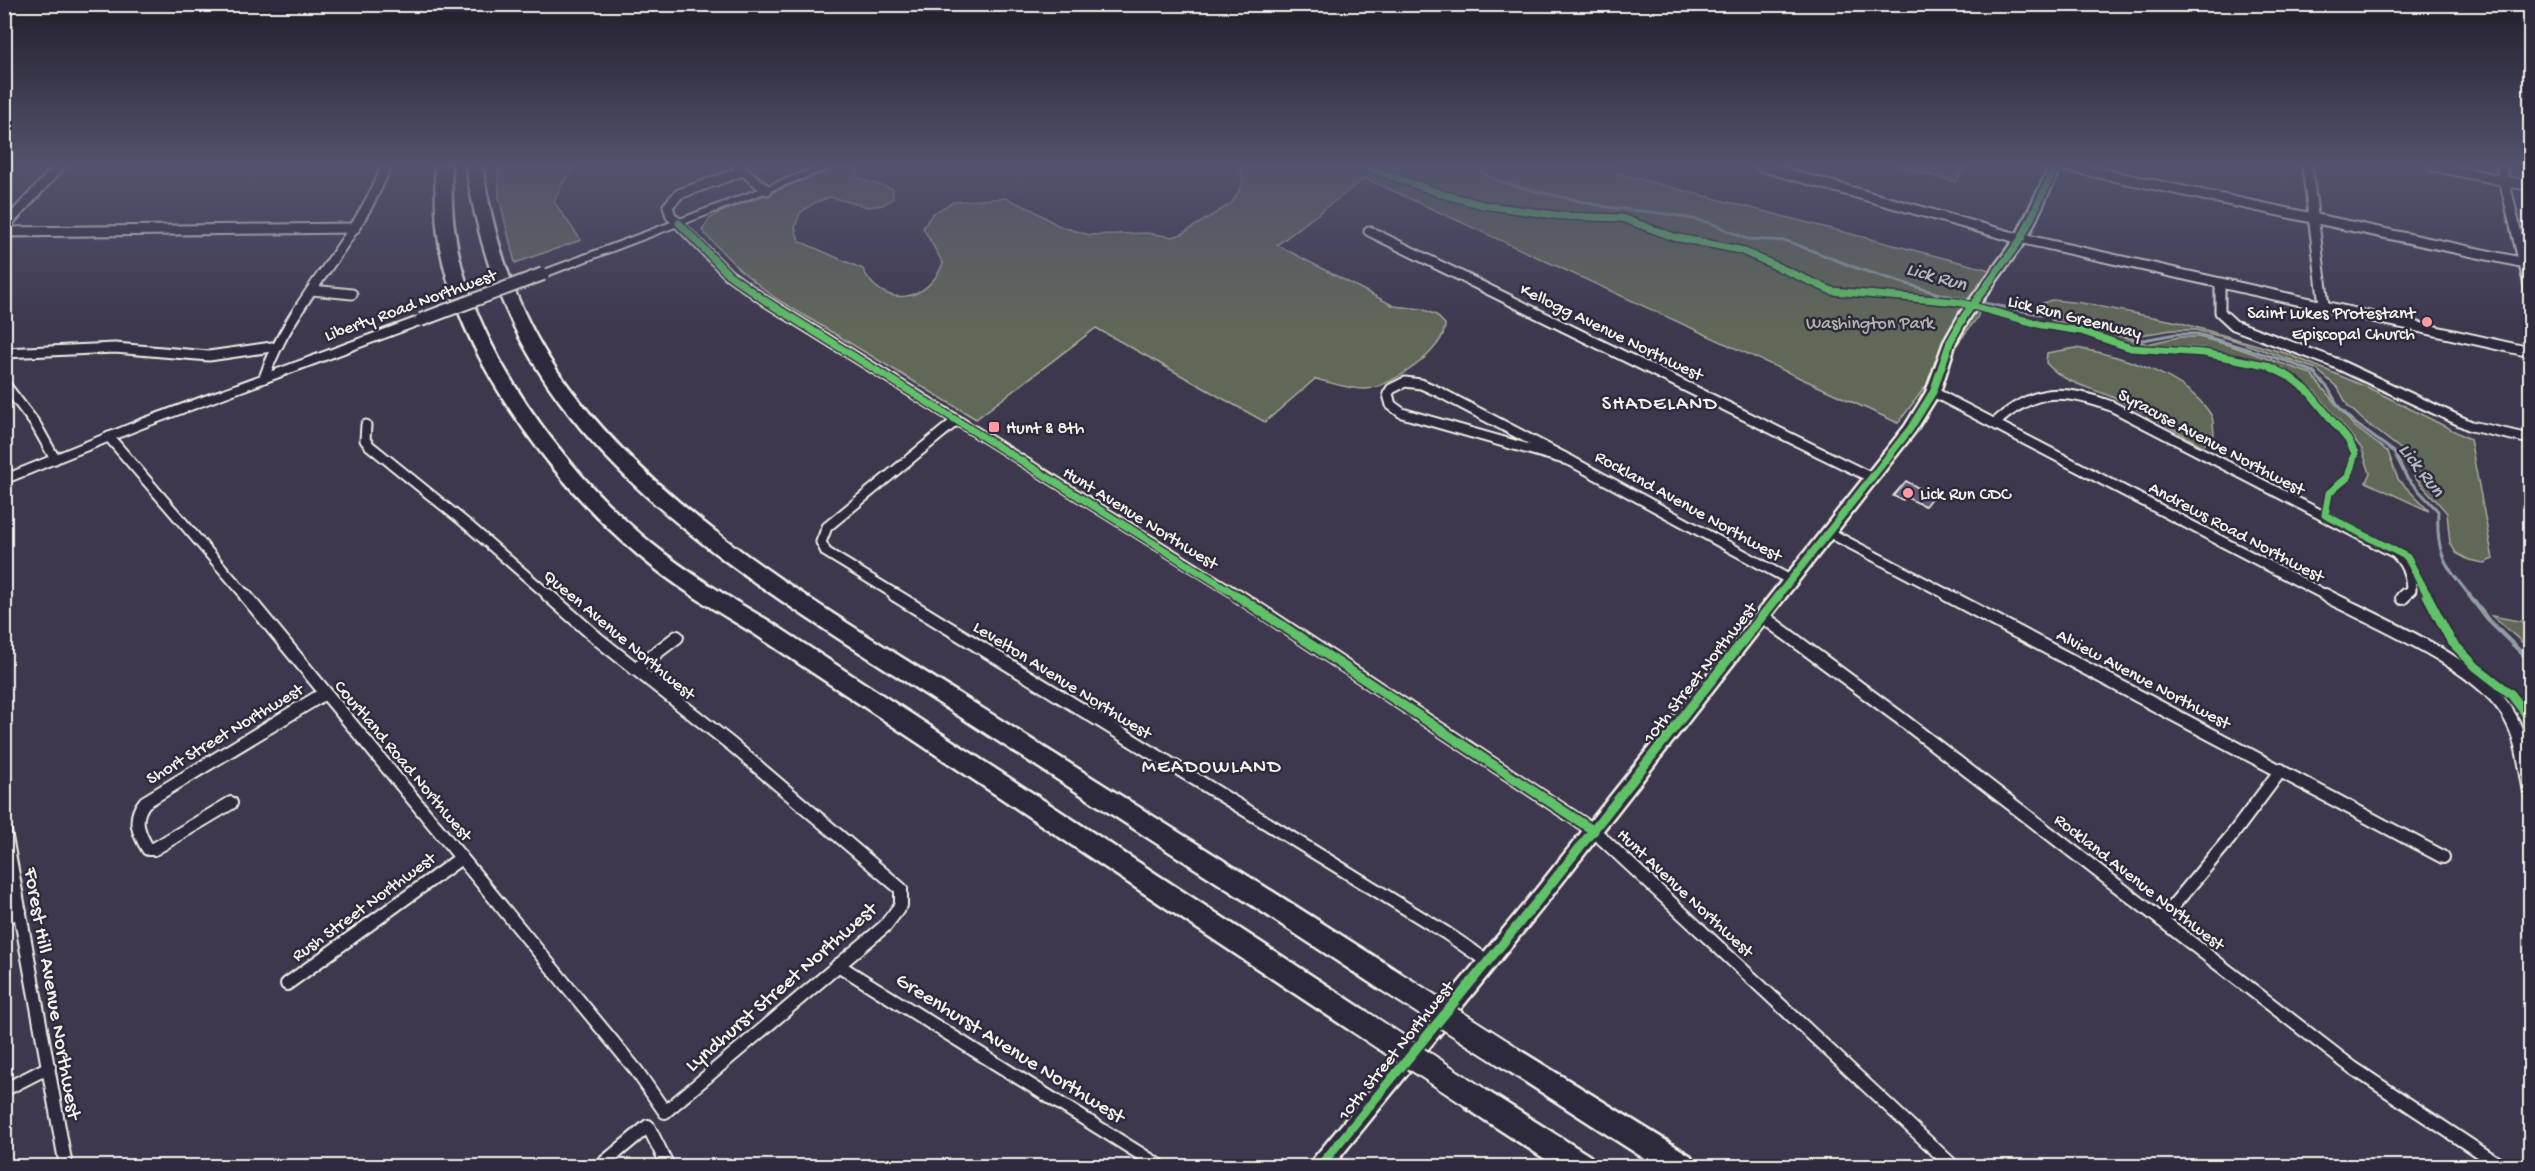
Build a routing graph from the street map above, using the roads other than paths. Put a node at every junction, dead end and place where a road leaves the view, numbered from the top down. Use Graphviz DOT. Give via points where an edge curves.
graph roads {
  1 [pos="359,221"];
  2 [pos="445,221"];
  3 [pos="484,221"];
  4 [pos="677,221"];
  5 [pos="685,221"];
  6 [pos="1955,221"];
  7 [pos="2030,221"];
  8 [pos="2315,221"];
  9 [pos="2323,221"];
  10 [pos="2515,221"];
  11 [pos="679,223"];
  12 [pos="355,228"];
  13 [pos="4,229"];
  14 [pos="1369,231"];
  15 [pos="2021,239"];
  16 [pos="2527,263"];
  17 [pos="2220,283"];
  18 [pos="312,290"];
  19 [pos="2530,290"];
  20 [pos="352,294"];
  21 [pos="2324,305"];
  22 [pos="272,347"];
  23 [pos="2530,352"];
  24 [pos="4,353"];
  25 [pos="264,378"];
  26 [pos="4,383"];
  27 [pos="1933,392"];
  28 [pos="957,420"];
  29 [pos="1995,423"];
  30 [pos="366,425"];
  31 [pos="108,437"];
  32 [pos="2530,439"];
  33 [pos="55,459"];
  34 [pos="1571,461"];
  35 [pos="1872,478"];
  36 [pos="4,480"];
  37 [pos="1828,532"];
  38 [pos="1790,580"];
  39 [pos="2402,598"];
  40 [pos="1762,616"];
  41 [pos="677,637"];
  42 [pos="635,669"];
  43 [pos="325,693"];
  44 [pos="2281,770"];
  45 [pos="2530,792"];
  46 [pos="231,803"];
  47 [pos="4,826"];
  48 [pos="1594,831"];
  49 [pos="2443,857"];
  50 [pos="461,858"];
  51 [pos="869,861"];
  52 [pos="20,911"];
  53 [pos="4,918"];
  54 [pos="2161,920"];
  55 [pos="1487,961"];
  56 [pos="838,965"];
  57 [pos="287,984"];
  58 [pos="50,1067"];
  59 [pos="4,1090"];
  60 [pos="665,1112"];
  61 [pos="66,1167"];
  62 [pos="600,1167"];
  63 [pos="668,1167"];
  64 [pos="1160,1167"];
  65 [pos="1320,1167"];
  66 [pos="1580,1167"];
  67 [pos="1681,1167"];
  68 [pos="1953,1167"];
  69 [pos="2501,1167"];
  1 -- 12 [label="street"];
  2 -- 66 [label="highway, bridge" via="452,268 467,313 513,401 546,446 619,524 671,569 730,612 761,627"];
  3 -- 67 [label="highway, bridge" via="496,272 526,335 569,400 651,489 732,553 857,639"];
  4 -- 11 [label="street"];
  5 -- 11 [label="street, Liberty Road Northwest"];
  6 -- 15 [label="street"];
  7 -- 15 [label="main road, 10th Street Northwest"];
  8 -- 21 [label="street"];
  9 -- 16 [label="street"];
  10 -- 16 [label="street"];
  11 -- 25 [label="street, Liberty Road Northwest, bridge"];
  11 -- 28 [label="street, Hunt Avenue Northwest" via="728,274 767,302"];
  12 -- 13 [label="street"];
  12 -- 18 [label="street"];
  14 -- 35 [label="street, Kellogg Avenue Northwest"];
  15 -- 17 [label="street"];
  15 -- 27 [label="main road, 10th Street Northwest" via="1965,315"];
  16 -- 19 [label="street"];
  17 -- 21 [label="street"];
  17 -- 32 [label="street" via="2220,312 2234,325 2333,362 2471,426"];
  18 -- 20 [label="street"];
  18 -- 22 [label="street"];
  21 -- 23 [label="street"];
  22 -- 24 [label="street" via="209,356 115,348"];
  22 -- 25 [label="street"];
  25 -- 31 [label="street, Liberty Road Northwest"];
  26 -- 33 [label="street" via="36,425"];
  27 -- 29 [label="street, Andrews Road Northwest"];
  27 -- 35 [label="main road, 10th Street Northwest"];
  28 -- 48 [label="street, Hunt Avenue Northwest" via="1180,558"];
  28 -- 55 [label="street, Levelton Avenue Northwest" via="827,527 821,542 826,552"];
  29 -- 39 [label="street, Syracuse Avenue Northwest" via="2013,406 2036,395 2072,394 2111,406 2395,553 2405,563 2412,585"];
  29 -- 45 [label="street, Andrews Road Northwest" via="2460,669 2491,691 2511,718"];
  30 -- 42 [label="street, Queen Avenue Northwest" via="365,440 369,446"];
  31 -- 33 [label="street, Liberty Road Northwest"];
  31 -- 43 [label="street, Courtland Road Northwest" via="163,497"];
  33 -- 36 [label="street, Liberty Road Northwest"];
  34 -- 34 [label="street, Rockland Avenue Northwest" via="1421,384 1406,382 1388,394 1396,410"];
  34 -- 38 [label="street, Rockland Avenue Northwest"];
  35 -- 37 [label="main road, 10th Street Northwest"];
  37 -- 38 [label="main road, 10th Street Northwest"];
  37 -- 44 [label="street, Alview Avenue Northwest"];
  38 -- 40 [label="main road, 10th Street Northwest"];
  40 -- 48 [label="main road, 10th Street Northwest"];
  40 -- 54 [label="street, Rockland Avenue Northwest"];
  41 -- 42 [label="street"];
  42 -- 51 [label="street, Queen Avenue Northwest"];
  43 -- 46 [label="street, Short Street Northwest" via="145,802 136,815 137,824 148,849 154,849"];
  43 -- 50 [label="street, Courtland Road Northwest"];
  44 -- 49 [label="street, Alview Avenue Northwest"];
  44 -- 54 [label="street"];
  47 -- 52 [label="street, Forest Hill Avenue Northwest"];
  48 -- 55 [label="main road, 10th Street Northwest"];
  48 -- 68 [label="street, Hunt Avenue Northwest"];
  50 -- 57 [label="street, Rush Street Northwest"];
  50 -- 60 [label="street, Courtland Road Northwest" via="636,1070"];
  51 -- 56 [label="street, Lyndhurst Street Northwest" via="901,889 901,907 885,926"];
  52 -- 53 [label="street"];
  52 -- 58 [label="street, Forest Hill Avenue Northwest"];
  54 -- 69 [label="street, Rockland Avenue Northwest" via="2353,1068"];
  55 -- 65 [label="main road, 10th Street Northwest"];
  56 -- 60 [label="street, Lyndhurst Street Northwest"];
  56 -- 64 [label="street, Greenhurst Avenue Northwest"];
  58 -- 59 [label="street"];
  58 -- 61 [label="street, Forest Hill Avenue Northwest"];
  62 -- 63 [label="street" via="648,1126"];
}
